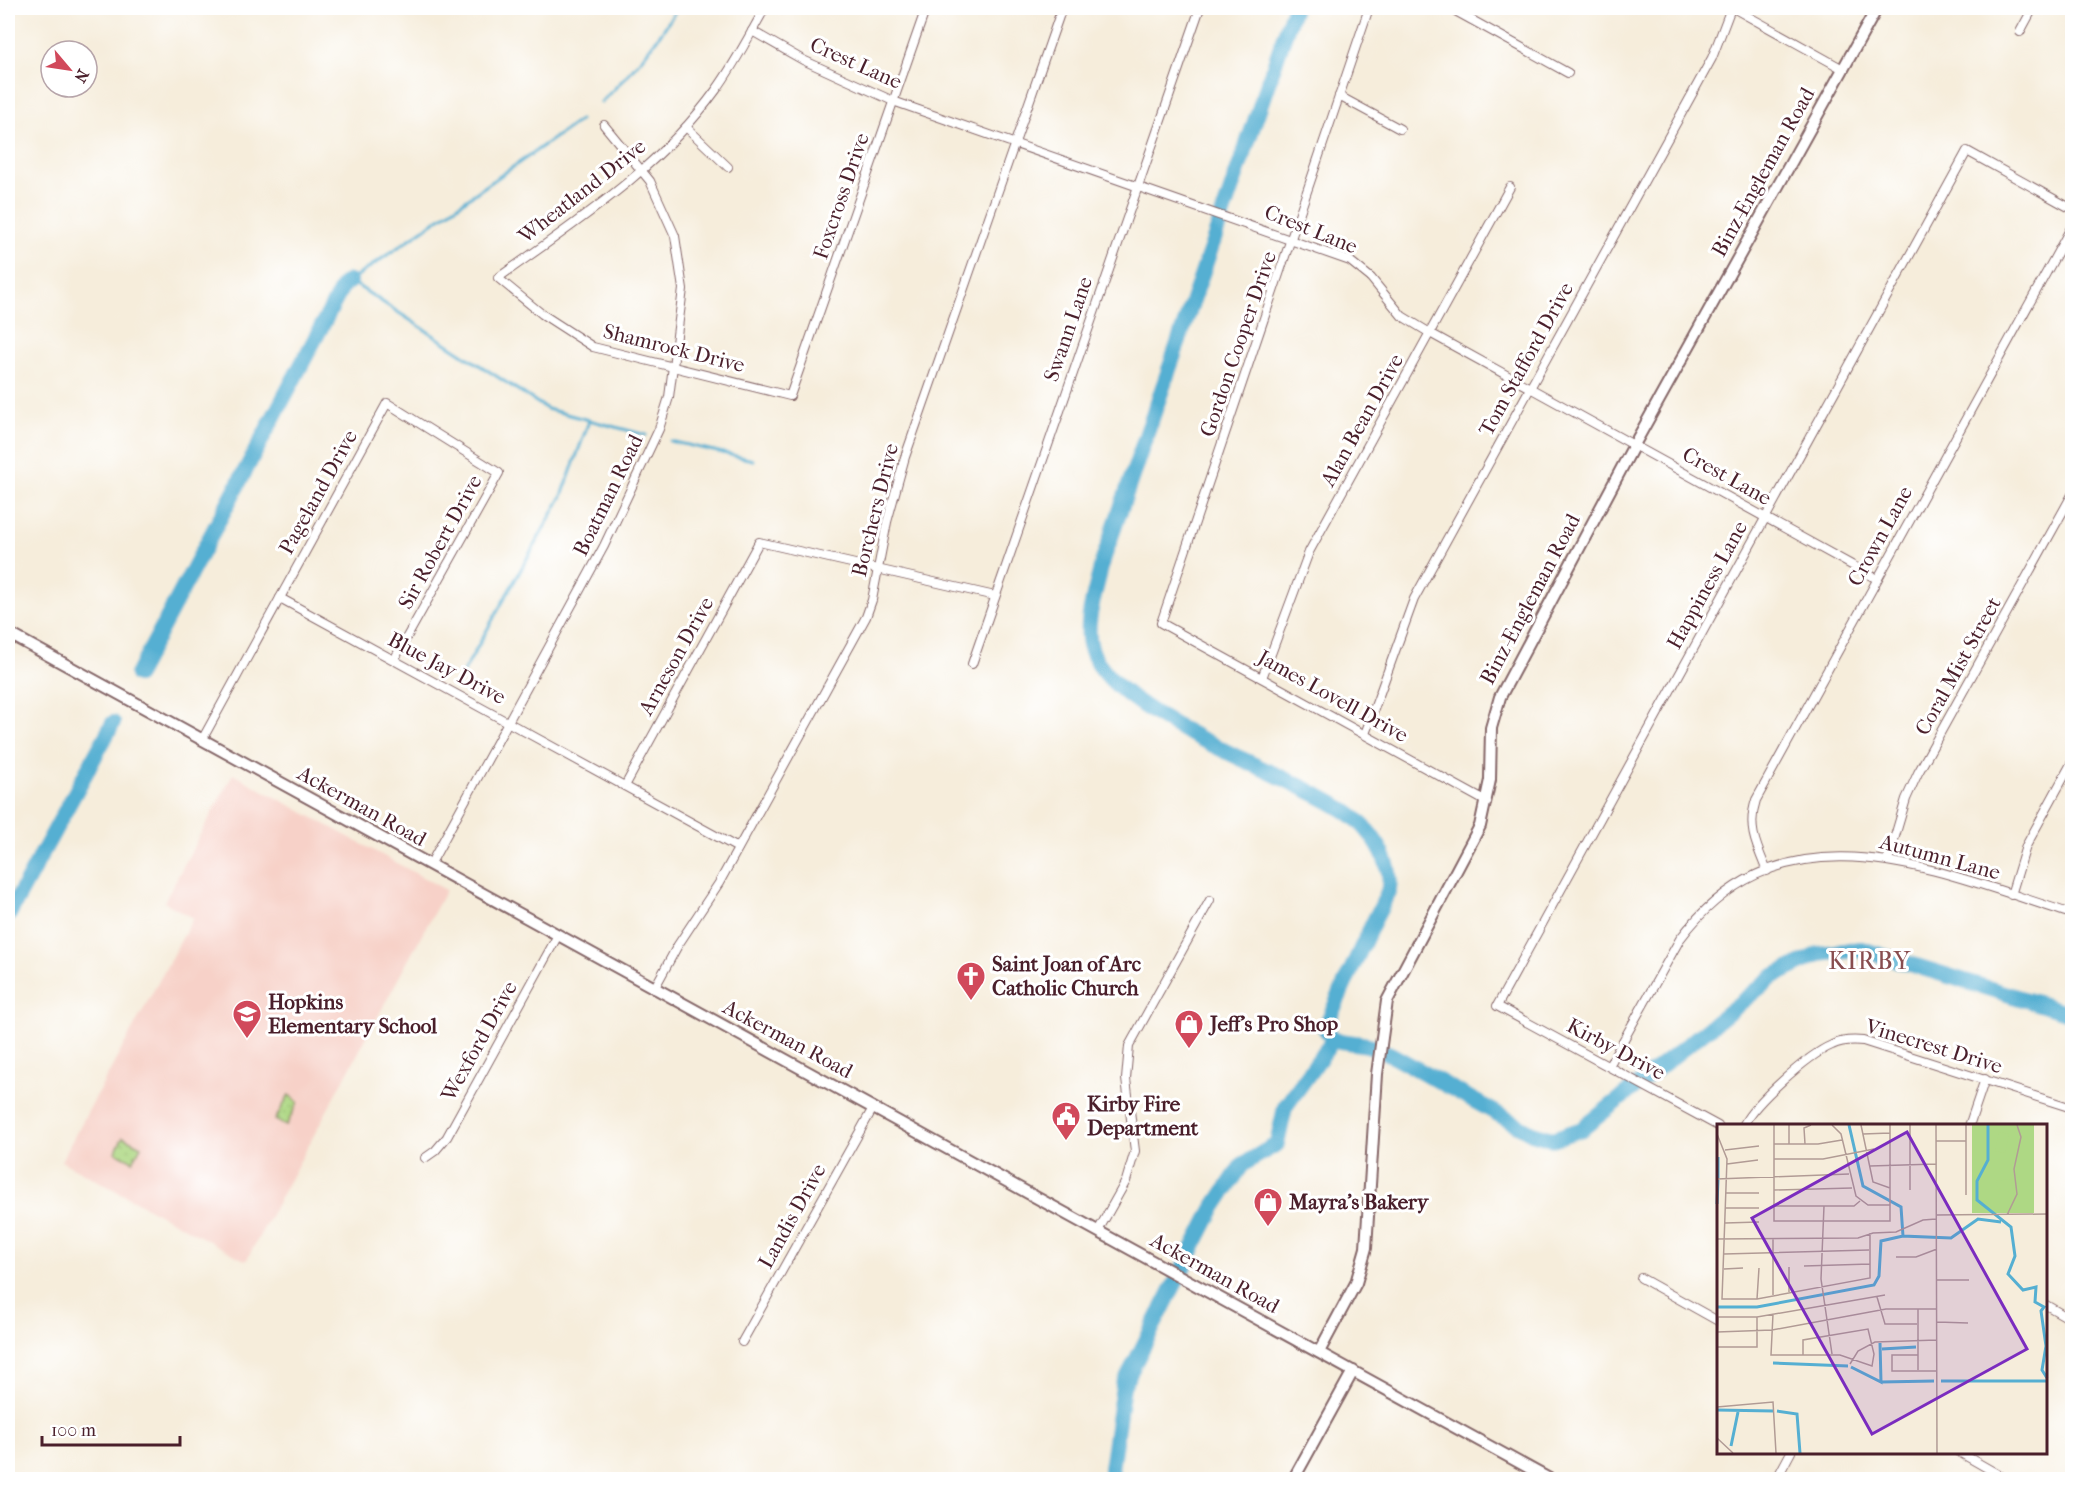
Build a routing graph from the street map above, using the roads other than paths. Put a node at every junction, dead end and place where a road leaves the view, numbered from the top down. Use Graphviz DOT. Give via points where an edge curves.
graph roads {
  1 [pos="765,8"];
  2 [pos="926,8"];
  3 [pos="1062,8"];
  4 [pos="1200,8"];
  5 [pos="1369,8"];
  6 [pos="1450,8"];
  7 [pos="1732,8"];
  8 [pos="1877,8"];
  9 [pos="2033,8"];
  10 [pos="752,31"];
  11 [pos="2020,32"];
  12 [pos="1843,69"];
  13 [pos="1568,73"];
  14 [pos="1340,96"];
  15 [pos="893,100"];
  16 [pos="604,125"];
  17 [pos="686,127"];
  18 [pos="1400,129"];
  19 [pos="1016,142"];
  20 [pos="729,167"];
  21 [pos="642,171"];
  22 [pos="1138,185"];
  23 [pos="1510,187"];
  24 [pos="2073,209"];
  25 [pos="2073,225"];
  26 [pos="1292,240"];
  27 [pos="498,278"];
  28 [pos="1430,333"];
  29 [pos="674,367"];
  30 [pos="1531,387"];
  31 [pos="790,396"];
  32 [pos="1634,445"];
  33 [pos="499,473"];
  34 [pos="2073,495"];
  35 [pos="1765,517"];
  36 [pos="876,570"];
  37 [pos="1877,579"];
  38 [pos="995,596"];
  39 [pos="280,598"];
  40 [pos="1161,623"];
  41 [pos="8,633"];
  42 [pos="394,660"];
  43 [pos="972,664"];
  44 [pos="1262,678"];
  45 [pos="509,722"];
  46 [pos="1365,734"];
  47 [pos="202,740"];
  48 [pos="2073,762"];
  49 [pos="625,786"];
  50 [pos="1487,802"];
  51 [pos="738,848"];
  52 [pos="1888,860"];
  53 [pos="430,866"];
  54 [pos="1767,871"];
  55 [pos="2011,895"];
  56 [pos="1210,900"];
  57 [pos="2073,914"];
  58 [pos="558,936"];
  59 [pos="654,989"];
  60 [pos="1497,1006"];
  61 [pos="1613,1068"];
  62 [pos="1985,1079"];
  63 [pos="873,1107"];
  64 [pos="2073,1108"];
  65 [pos="1744,1124"];
  66 [pos="1969,1124"];
  67 [pos="1717,1125"];
  68 [pos="425,1158"];
  69 [pos="1098,1231"];
  70 [pos="1641,1278"];
  71 [pos="2047,1306"];
  72 [pos="1717,1320"];
  73 [pos="2073,1320"];
  74 [pos="742,1342"];
  75 [pos="1319,1352"];
  76 [pos="1353,1371"];
  77 [pos="1790,1454"];
  78 [pos="1963,1454"];
  79 [pos="1293,1479"];
  80 [pos="1551,1479"];
  81 [pos="1776,1479"];
  82 [pos="2008,1479"];
  1 -- 10 [label="street, Wheatland Drive"];
  2 -- 15 [label="street, Foxcross Drive"];
  3 -- 19 [label="street, Borchers Drive"];
  4 -- 22 [label="street, Swann Lane"];
  5 -- 14 [label="street, Gordon Cooper Drive"];
  6 -- 13 [label="street"];
  7 -- 12 [label="street"];
  7 -- 30 [label="street, Tom Stafford Drive" via="1712,58"];
  8 -- 12 [label="street, Binz-Engleman Road"];
  9 -- 11 [label="street"];
  10 -- 15 [label="street, Crest Lane" via="803,60"];
  10 -- 17 [label="street, Wheatland Drive" via="715,92"];
  12 -- 32 [label="street, Binz-Engleman Road"];
  14 -- 18 [label="street"];
  14 -- 26 [label="street, Gordon Cooper Drive"];
  15 -- 19 [label="street, Crest Lane"];
  15 -- 31 [label="street, Foxcross Drive"];
  16 -- 21 [label="street, Boatman Road"];
  17 -- 20 [label="street"];
  17 -- 21 [label="street, Wheatland Drive"];
  19 -- 22 [label="street, Crest Lane"];
  19 -- 36 [label="street, Borchers Drive" via="905,457"];
  21 -- 27 [label="street, Wheatland Drive"];
  21 -- 29 [label="street, Boatman Road" via="666,210 682,266 682,311"];
  22 -- 26 [label="street, Crest Lane"];
  22 -- 38 [label="street, Swann Lane"];
  23 -- 28 [label="street, Alan Bean Drive"];
  24 -- 35 [label="street, Happiness Lane" via="1967,151"];
  25 -- 37 [label="street, Crown Lane"];
  26 -- 28 [label="street, Crest Lane" via="1358,266 1402,316"];
  26 -- 40 [label="street, Gordon Cooper Drive"];
  27 -- 29 [label="street, Shamrock Drive" via="593,347"];
  28 -- 30 [label="street, Crest Lane"];
  28 -- 44 [label="street, Alan Bean Drive" via="1309,552"];
  29 -- 31 [label="street, Shamrock Drive"];
  29 -- 45 [label="street, Boatman Road" via="665,413 626,504"];
  30 -- 32 [label="street, Crest Lane"];
  30 -- 46 [label="street, Tom Stafford Drive" via="1410,606"];
  32 -- 35 [label="street, Crest Lane"];
  32 -- 50 [label="street, Binz-Engleman Road" via="1500,696 1491,728"];
  33 -- 39 [label="street, Pageland Drive" via="387,403"];
  33 -- 42 [label="street, Sir Robert Drive"];
  34 -- 52 [label="street, Coral Mist Street" via="1910,790"];
  35 -- 37 [label="street, Crest Lane"];
  35 -- 60 [label="street, Happiness Lane"];
  36 -- 38 [label="street"];
  36 -- 49 [label="street, Arneson Drive" via="759,542"];
  36 -- 51 [label="street, Borchers Drive" via="866,617"];
  37 -- 54 [label="street, Crown Lane" via="1756,800 1751,829"];
  38 -- 43 [label="street, Swann Lane"];
  39 -- 42 [label="street, Blue Jay Drive"];
  39 -- 47 [label="street"];
  40 -- 44 [label="street, James Lovell Drive"];
  41 -- 47 [label="street, Ackerman Road"];
  42 -- 45 [label="street, Blue Jay Drive"];
  44 -- 46 [label="street, James Lovell Drive"];
  45 -- 49 [label="street, Blue Jay Drive"];
  45 -- 53 [label="street, Boatman Road"];
  46 -- 50 [label="street, James Lovell Drive"];
  47 -- 53 [label="street, Ackerman Road"];
  48 -- 55 [label="street" via="2026,846"];
  49 -- 51 [label="street, Blue Jay Drive"];
  50 -- 75 [label="street, Binz-Engleman Road" via="1470,850 1392,986 1381,1029 1366,1248 1356,1283"];
  51 -- 59 [label="street, Borchers Drive"];
  52 -- 54 [label="street, Autumn Lane" via="1865,856 1818,857"];
  52 -- 55 [label="street, Autumn Lane"];
  53 -- 58 [label="street, Ackerman Road"];
  54 -- 61 [label="street, Autumn Lane" via="1718,898 1691,924"];
  55 -- 57 [label="street, Autumn Lane"];
  56 -- 69 [label="street" via="1129,1046 1126,1079 1135,1151 1126,1181"];
  58 -- 59 [label="street, Ackerman Road"];
  58 -- 68 [label="street, Wexford Drive" via="447,1137"];
  59 -- 63 [label="street, Ackerman Road"];
  60 -- 61 [label="street, Kirby Drive"];
  61 -- 67 [label="street, Kirby Drive"];
  62 -- 64 [label="street, Vinecrest Drive"];
  62 -- 65 [label="street, Vinecrest Drive" via="1849,1040 1830,1045 1783,1081 1755,1107"];
  62 -- 66 [label="street"];
  63 -- 69 [label="street, Ackerman Road"];
  63 -- 74 [label="street, Landis Drive"];
  69 -- 75 [label="street, Ackerman Road"];
  70 -- 72 [label="street"];
  71 -- 73 [label="street"];
  75 -- 76 [label="street, Ackerman Road"];
  76 -- 79 [label="street"];
  76 -- 80 [label="street, Ackerman Road"];
  77 -- 81 [label="street"];
  78 -- 82 [label="street"];
}
